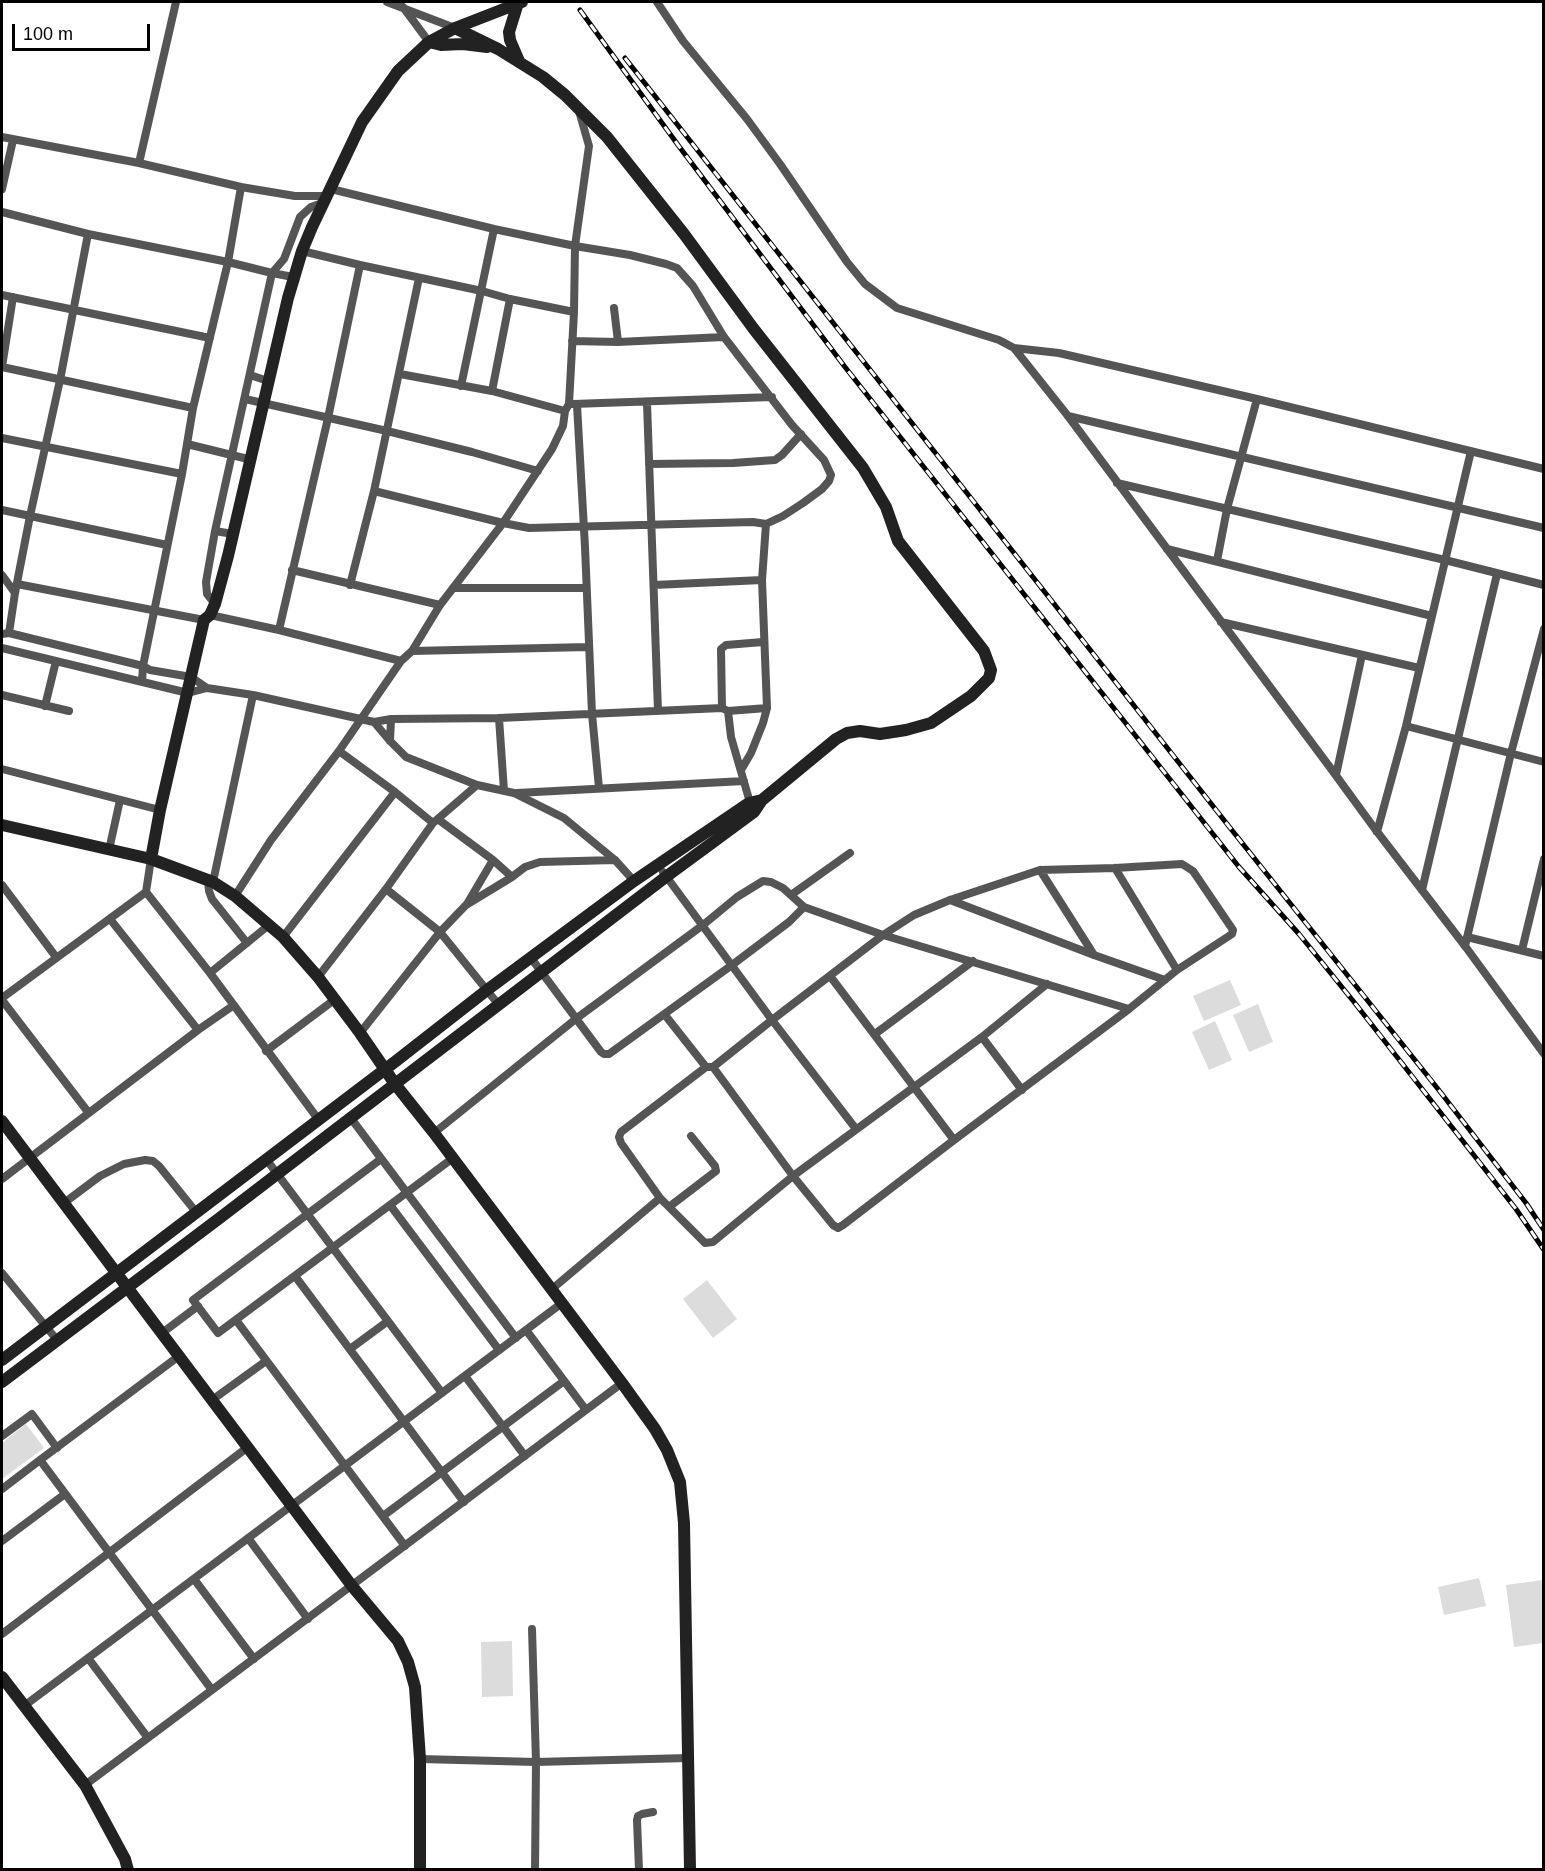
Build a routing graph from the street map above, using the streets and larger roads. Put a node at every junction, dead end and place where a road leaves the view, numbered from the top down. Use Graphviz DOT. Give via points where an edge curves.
graph roads {
  1 [pos="176,2"];
  2 [pos="387,2"];
  3 [pos="520,2"];
  4 [pos="657,2"];
  5 [pos="403,6"];
  6 [pos="455,28"];
  7 [pos="429,42"];
  8 [pos="498,49"];
  9 [pos="519,62"];
  10 [pos="578,108"];
  11 [pos="607,136"];
  12 [pos="2,137"];
  13 [pos="13,140"];
  14 [pos="589,146"];
  15 [pos="139,163"];
  16 [pos="241,187"];
  17 [pos="2,189"];
  18 [pos="327,196"];
  19 [pos="2,212"];
  20 [pos="494,229"];
  21 [pos="88,234"];
  22 [pos="575,246"];
  23 [pos="302,251"];
  24 [pos="228,262"];
  25 [pos="360,265"];
  26 [pos="272,273"];
  27 [pos="293,277"];
  28 [pos="419,278"];
  29 [pos="482,291"];
  30 [pos="2,295"];
  31 [pos="13,297"];
  32 [pos="510,299"];
  33 [pos="614,308"];
  34 [pos="74,310"];
  35 [pos="574,312"];
  36 [pos="724,337"];
  37 [pos="210,338"];
  38 [pos="572,341"];
  39 [pos="618,342"];
  40 [pos="1014,348"];
  41 [pos="2,367"];
  42 [pos="400,374"];
  43 [pos="250,375"];
  44 [pos="60,380"];
  45 [pos="268,381"];
  46 [pos="461,386"];
  47 [pos="492,391"];
  48 [pos="771,397"];
  49 [pos="245,399"];
  50 [pos="1257,399"];
  51 [pos="264,403"];
  52 [pos="647,403"];
  53 [pos="571,407"];
  54 [pos="193,408"];
  55 [pos="1068,416"];
  56 [pos="328,418"];
  57 [pos="387,431"];
  58 [pos="801,434"];
  59 [pos="2,438"];
  60 [pos="187,444"];
  61 [pos="45,447"];
  62 [pos="1470,451"];
  63 [pos="232,454"];
  64 [pos="1241,456"];
  65 [pos="252,460"];
  66 [pos="649,464"];
  67 [pos="1544,469"];
  68 [pos="538,471"];
  69 [pos="182,474"];
  70 [pos="1117,483"];
  71 [pos="375,491"];
  72 [pos="1458,507"];
  73 [pos="1227,509"];
  74 [pos="2,510"];
  75 [pos="30,516"];
  76 [pos="503,523"];
  77 [pos="766,524"];
  78 [pos="652,525"];
  79 [pos="584,527"];
  80 [pos="1544,528"];
  81 [pos="215,531"];
  82 [pos="233,534"];
  83 [pos="167,545"];
  84 [pos="1167,549"];
  85 [pos="1445,560"];
  86 [pos="1218,561"];
  87 [pos="292,570"];
  88 [pos="1497,574"];
  89 [pos="2,575"];
  90 [pos="762,580"];
  91 [pos="17,584"];
  92 [pos="350,585"];
  93 [pos="654,585"];
  94 [pos="1544,585"];
  95 [pos="453,588"];
  96 [pos="586,588"];
  97 [pos="15,593"];
  98 [pos="440,605"];
  99 [pos="154,611"];
  100 [pos="210,613"];
  101 [pos="1432,616"];
  102 [pos="1221,622"];
  103 [pos="279,630"];
  104 [pos="1544,630"];
  105 [pos="5,634"];
  106 [pos="763,642"];
  107 [pos="588,647"];
  108 [pos="2,648"];
  109 [pos="412,651"];
  110 [pos="1362,655"];
  111 [pos="56,661"];
  112 [pos="401,661"];
  113 [pos="143,666"];
  114 [pos="1419,668"];
  115 [pos="191,677"];
  116 [pos="142,682"];
  117 [pos="207,688"];
  118 [pos="188,693"];
  119 [pos="2,695"];
  120 [pos="253,695"];
  121 [pos="45,706"];
  122 [pos="767,708"];
  123 [pos="725,709"];
  124 [pos="69,711"];
  125 [pos="658,711"];
  126 [pos="591,714"];
  127 [pos="499,718"];
  128 [pos="360,719"];
  129 [pos="391,719"];
  130 [pos="374,722"];
  131 [pos="1406,726"];
  132 [pos="1458,740"];
  133 [pos="390,741"];
  134 [pos="339,751"];
  135 [pos="1511,753"];
  136 [pos="1544,762"];
  137 [pos="2,769"];
  138 [pos="741,770"];
  139 [pos="1336,775"];
  140 [pos="744,782"];
  141 [pos="477,785"];
  142 [pos="599,788"];
  143 [pos="504,791"];
  144 [pos="395,792"];
  145 [pos="514,794"];
  146 [pos="120,800"];
  147 [pos="751,807"];
  148 [pos="160,810"];
  149 [pos="436,821"];
  150 [pos="2,825"];
  151 [pos="1377,832"];
  152 [pos="109,850"];
  153 [pos="849,853"];
  154 [pos="151,859"];
  155 [pos="1544,859"];
  156 [pos="493,860"];
  157 [pos="615,860"];
  158 [pos="657,865"];
  159 [pos="1115,868"];
  160 [pos="1040,870"];
  161 [pos="667,876"];
  162 [pos="512,877"];
  163 [pos="211,881"];
  164 [pos="634,881"];
  165 [pos="2,885"];
  166 [pos="386,889"];
  167 [pos="1422,890"];
  168 [pos="146,892"];
  169 [pos="791,895"];
  170 [pos="234,896"];
  171 [pos="950,900"];
  172 [pos="466,905"];
  173 [pos="804,907"];
  174 [pos="110,919"];
  175 [pos="268,925"];
  176 [pos="702,925"];
  177 [pos="440,932"];
  178 [pos="884,935"];
  179 [pos="283,937"];
  180 [pos="1466,942"];
  181 [pos="247,943"];
  182 [pos="1522,950"];
  183 [pos="1094,955"];
  184 [pos="1544,956"];
  185 [pos="56,957"];
  186 [pos="531,958"];
  187 [pos="973,961"];
  188 [pos="732,965"];
  189 [pos="1177,970"];
  190 [pos="543,972"];
  191 [pos="210,973"];
  192 [pos="830,976"];
  193 [pos="318,977"];
  194 [pos="1166,980"];
  195 [pos="1047,984"];
  196 [pos="487,990"];
  197 [pos="2,999"];
  198 [pos="334,1000"];
  199 [pos="498,1004"];
  200 [pos="234,1005"];
  201 [pos="1129,1009"];
  202 [pos="665,1015"];
  203 [pos="577,1018"];
  204 [pos="772,1020"];
  205 [pos="198,1030"];
  206 [pos="360,1033"];
  207 [pos="875,1034"];
  208 [pos="982,1038"];
  209 [pos="266,1051"];
  210 [pos="1544,1054"];
  211 [pos="710,1067"];
  212 [pos="386,1069"];
  213 [pos="395,1083"];
  214 [pos="914,1086"];
  215 [pos="1022,1090"];
  216 [pos="88,1112"];
  217 [pos="350,1118"];
  218 [pos="318,1119"];
  219 [pos="2,1121"];
  220 [pos="856,1129"];
  221 [pos="434,1133"];
  222 [pos="691,1136"];
  223 [pos="954,1140"];
  224 [pos="30,1156"];
  225 [pos="453,1158"];
  226 [pos="266,1159"];
  227 [pos="381,1159"];
  228 [pos="277,1173"];
  229 [pos="793,1176"];
  230 [pos="2,1179"];
  231 [pos="407,1192"];
  232 [pos="660,1198"];
  233 [pos="64,1203"];
  234 [pos="390,1204"];
  235 [pos="669,1207"];
  236 [pos="196,1212"];
  237 [pos="308,1214"];
  238 [pos="333,1248"];
  239 [pos="2,1273"];
  240 [pos="116,1274"];
  241 [pos="295,1276"];
  242 [pos="127,1287"];
  243 [pos="552,1289"];
  244 [pos="562,1303"];
  245 [pos="198,1306"];
  246 [pos="236,1320"];
  247 [pos="388,1321"];
  248 [pos="45,1327"];
  249 [pos="526,1330"];
  250 [pos="162,1333"];
  251 [pos="516,1338"];
  252 [pos="57,1340"];
  253 [pos="350,1349"];
  254 [pos="499,1350"];
  255 [pos="179,1356"];
  256 [pos="2,1360"];
  257 [pos="266,1361"];
  258 [pos="465,1376"];
  259 [pos="2,1380"];
  260 [pos="564,1381"];
  261 [pos="622,1383"];
  262 [pos="442,1393"];
  263 [pos="213,1400"];
  264 [pos="586,1410"];
  265 [pos="404,1421"];
  266 [pos="503,1426"];
  267 [pos="2,1436"];
  268 [pos="248,1447"];
  269 [pos="57,1448"];
  270 [pos="525,1456"];
  271 [pos="40,1460"];
  272 [pos="345,1466"];
  273 [pos="442,1472"];
  274 [pos="2,1489"];
  275 [pos="65,1494"];
  276 [pos="464,1502"];
  277 [pos="291,1506"];
  278 [pos="383,1516"];
  279 [pos="248,1538"];
  280 [pos="2,1541"];
  281 [pos="405,1546"];
  282 [pos="108,1551"];
  283 [pos="194,1579"];
  284 [pos="352,1586"];
  285 [pos="152,1610"];
  286 [pos="308,1618"];
  287 [pos="532,1629"];
  288 [pos="2,1634"];
  289 [pos="88,1658"];
  290 [pos="254,1659"];
  291 [pos="2,1677"];
  292 [pos="212,1690"];
  293 [pos="24,1706"];
  294 [pos="148,1738"];
  295 [pos="688,1758"];
  296 [pos="420,1759"];
  297 [pos="536,1762"];
  298 [pos="85,1785"];
  299 [pos="653,1812"];
  300 [pos="128,1869"];
  301 [pos="420,1869"];
  302 [pos="536,1869"];
  303 [pos="639,1869"];
  304 [pos="690,1869"];
  1 -- 15 [label="street"];
  2 -- 5 [label="street"];
  3 -- 6 [label="street"];
  3 -- 9 [label="street" via="509,32"];
  4 -- 40 [label="street" via="865,284 897,308"];
  5 -- 6 [label="street"];
  5 -- 7 [label="street"];
  6 -- 7 [label="street"];
  6 -- 8 [label="street"];
  7 -- 8 [label="street"];
  7 -- 18 [label="street" via="398,70 362,122"];
  8 -- 9 [label="street"];
  9 -- 10 [label="street"];
  10 -- 11 [label="street"];
  10 -- 14 [label="street"];
  11 -- 14 [label="street"];
  11 -- 147 [label="street" via="863,468 886,507 898,541 984,651 991,670 971,696 931,723 880,734 847,734"];
  12 -- 13 [label="street"];
  13 -- 15 [label="street"];
  13 -- 17 [label="street"];
  14 -- 22 [label="street"];
  15 -- 16 [label="street"];
  16 -- 18 [label="street" via="295,196"];
  16 -- 24 [label="street"];
  18 -- 20 [label="street"];
  18 -- 23 [label="street"];
  18 -- 26 [label="street" via="300,217 284,259"];
  19 -- 21 [label="street"];
  20 -- 22 [label="street"];
  20 -- 29 [label="street"];
  21 -- 24 [label="street"];
  21 -- 34 [label="street"];
  22 -- 35 [label="street"];
  22 -- 36 [label="street" via="676,268 693,286"];
  23 -- 25 [label="street"];
  23 -- 27 [label="street"];
  24 -- 26 [label="street"];
  24 -- 37 [label="street"];
  25 -- 28 [label="street"];
  25 -- 56 [label="street"];
  26 -- 27 [label="street"];
  26 -- 43 [label="street"];
  27 -- 45 [label="street"];
  28 -- 29 [label="street"];
  28 -- 42 [label="street"];
  29 -- 32 [label="street"];
  29 -- 46 [label="street"];
  30 -- 31 [label="street"];
  31 -- 34 [label="street"];
  31 -- 41 [label="street"];
  32 -- 35 [label="street"];
  32 -- 47 [label="street"];
  33 -- 39 [label="street"];
  34 -- 37 [label="street"];
  34 -- 44 [label="street"];
  35 -- 38 [label="street"];
  36 -- 39 [label="street"];
  36 -- 48 [label="street"];
  37 -- 54 [label="street"];
  38 -- 39 [label="street"];
  38 -- 53 [label="street"];
  40 -- 50 [label="street" via="1059,353"];
  40 -- 55 [label="street"];
  41 -- 44 [label="street"];
  42 -- 46 [label="street"];
  42 -- 57 [label="street"];
  43 -- 45 [label="street"];
  43 -- 49 [label="street"];
  44 -- 54 [label="street"];
  44 -- 61 [label="street"];
  45 -- 51 [label="street"];
  46 -- 47 [label="street"];
  47 -- 53 [label="street"];
  48 -- 52 [label="street"];
  48 -- 58 [label="street"];
  49 -- 51 [label="street"];
  49 -- 63 [label="street"];
  50 -- 62 [label="street"];
  50 -- 64 [label="street"];
  51 -- 56 [label="street"];
  51 -- 65 [label="street"];
  52 -- 53 [label="street"];
  52 -- 66 [label="street"];
  53 -- 68 [label="street"];
  53 -- 79 [label="street"];
  54 -- 60 [label="street"];
  55 -- 64 [label="street"];
  55 -- 70 [label="street"];
  56 -- 57 [label="street"];
  56 -- 87 [label="street"];
  57 -- 68 [label="street"];
  57 -- 71 [label="street"];
  58 -- 66 [label="street" via="775,460"];
  58 -- 77 [label="street" via="824,460 831,475 822,489"];
  59 -- 61 [label="street"];
  60 -- 63 [label="street"];
  60 -- 69 [label="street"];
  61 -- 69 [label="street"];
  61 -- 75 [label="street"];
  62 -- 67 [label="street"];
  62 -- 72 [label="street"];
  63 -- 65 [label="street"];
  63 -- 81 [label="street"];
  64 -- 72 [label="street"];
  64 -- 73 [label="street"];
  65 -- 82 [label="street"];
  66 -- 78 [label="street"];
  68 -- 76 [label="street"];
  69 -- 83 [label="street"];
  70 -- 73 [label="street"];
  70 -- 84 [label="street"];
  71 -- 76 [label="street"];
  71 -- 92 [label="street"];
  72 -- 80 [label="street"];
  72 -- 85 [label="street"];
  73 -- 85 [label="street"];
  73 -- 86 [label="street"];
  74 -- 75 [label="street"];
  75 -- 83 [label="street"];
  75 -- 91 [label="street"];
  76 -- 79 [label="street" via="529,528"];
  76 -- 95 [label="street"];
  77 -- 78 [label="street"];
  77 -- 90 [label="street"];
  78 -- 79 [label="street"];
  78 -- 93 [label="street"];
  79 -- 96 [label="street"];
  81 -- 82 [label="street"];
  81 -- 100 [label="street" via="206,582"];
  82 -- 100 [label="street"];
  83 -- 99 [label="street"];
  84 -- 86 [label="street"];
  84 -- 102 [label="street"];
  85 -- 88 [label="street"];
  85 -- 101 [label="street"];
  86 -- 101 [label="street"];
  87 -- 92 [label="street"];
  87 -- 103 [label="street"];
  88 -- 94 [label="street"];
  88 -- 132 [label="street"];
  89 -- 97 [label="street"];
  90 -- 93 [label="street"];
  90 -- 106 [label="street"];
  91 -- 97 [label="street"];
  91 -- 99 [label="street"];
  92 -- 98 [label="street"];
  93 -- 125 [label="street"];
  95 -- 96 [label="street"];
  95 -- 98 [label="street"];
  96 -- 107 [label="street"];
  97 -- 105 [label="street"];
  98 -- 109 [label="street"];
  99 -- 100 [label="street"];
  99 -- 113 [label="street"];
  100 -- 103 [label="street"];
  100 -- 115 [label="street"];
  101 -- 114 [label="street"];
  102 -- 110 [label="street"];
  102 -- 139 [label="street"];
  103 -- 112 [label="street"];
  104 -- 135 [label="street"];
  105 -- 113 [label="street"];
  106 -- 122 [label="street"];
  106 -- 123 [label="street" via="726,645 721,649"];
  107 -- 109 [label="street"];
  107 -- 126 [label="street"];
  108 -- 111 [label="street"];
  109 -- 112 [label="street"];
  110 -- 114 [label="street"];
  110 -- 139 [label="street"];
  111 -- 116 [label="street"];
  111 -- 121 [label="street"];
  112 -- 128 [label="street"];
  113 -- 115 [label="street"];
  113 -- 116 [label="street"];
  114 -- 131 [label="street"];
  115 -- 117 [label="street"];
  115 -- 118 [label="street"];
  116 -- 118 [label="street"];
  117 -- 118 [label="street"];
  117 -- 120 [label="street"];
  118 -- 148 [label="street"];
  119 -- 121 [label="street"];
  120 -- 128 [label="street"];
  120 -- 163 [label="street"];
  121 -- 124 [label="street"];
  122 -- 123 [label="street"];
  122 -- 138 [label="street"];
  123 -- 125 [label="street"];
  123 -- 138 [label="street"];
  125 -- 126 [label="street"];
  126 -- 127 [label="street"];
  126 -- 142 [label="street"];
  127 -- 129 [label="street"];
  127 -- 143 [label="street"];
  128 -- 130 [label="street"];
  128 -- 134 [label="street"];
  129 -- 130 [label="street"];
  129 -- 133 [label="street"];
  130 -- 133 [label="street"];
  131 -- 132 [label="street"];
  131 -- 151 [label="street"];
  132 -- 135 [label="street"];
  132 -- 167 [label="street"];
  133 -- 141 [label="street" via="406,757"];
  134 -- 144 [label="street"];
  134 -- 170 [label="street"];
  135 -- 136 [label="street"];
  135 -- 180 [label="street"];
  137 -- 146 [label="street"];
  138 -- 140 [label="street"];
  139 -- 151 [label="street"];
  140 -- 142 [label="street"];
  140 -- 147 [label="street"];
  141 -- 143 [label="street"];
  141 -- 149 [label="street"];
  142 -- 145 [label="street"];
  143 -- 145 [label="street"];
  144 -- 149 [label="street"];
  144 -- 179 [label="street"];
  145 -- 157 [label="street" via="564,818"];
  146 -- 148 [label="street"];
  146 -- 152 [label="street"];
  147 -- 158 [label="street"];
  147 -- 161 [label="street"];
  148 -- 154 [label="street"];
  149 -- 156 [label="street"];
  149 -- 166 [label="street"];
  150 -- 152 [label="street"];
  151 -- 167 [label="street"];
  152 -- 154 [label="street"];
  153 -- 169 [label="street"];
  154 -- 163 [label="street"];
  154 -- 168 [label="street"];
  155 -- 182 [label="street"];
  156 -- 162 [label="street"];
  156 -- 172 [label="street"];
  157 -- 162 [label="street" via="540,862"];
  157 -- 164 [label="street"];
  158 -- 161 [label="street"];
  158 -- 164 [label="street"];
  159 -- 160 [label="street"];
  159 -- 189 [label="street"];
  159 -- 189 [label="street" via="1175,863 1187,866 1232,927 1232,934"];
  160 -- 171 [label="street"];
  160 -- 183 [label="street"];
  161 -- 176 [label="street"];
  161 -- 190 [label="street"];
  162 -- 172 [label="street"];
  163 -- 170 [label="street"];
  163 -- 181 [label="street" via="212,899"];
  164 -- 186 [label="street"];
  165 -- 185 [label="street"];
  166 -- 177 [label="street"];
  166 -- 193 [label="street"];
  167 -- 180 [label="street"];
  168 -- 174 [label="street"];
  168 -- 191 [label="street"];
  169 -- 173 [label="street"];
  169 -- 176 [label="street" via="763,881"];
  170 -- 175 [label="street"];
  171 -- 178 [label="street" via="914,915"];
  171 -- 183 [label="street"];
  172 -- 177 [label="street"];
  173 -- 178 [label="street"];
  173 -- 188 [label="street"];
  174 -- 185 [label="street"];
  174 -- 205 [label="street"];
  175 -- 179 [label="street"];
  175 -- 181 [label="street"];
  176 -- 188 [label="street"];
  176 -- 203 [label="street"];
  177 -- 196 [label="street"];
  177 -- 206 [label="street"];
  178 -- 187 [label="street"];
  178 -- 192 [label="street"];
  179 -- 193 [label="street"];
  180 -- 182 [label="street"];
  180 -- 210 [label="street"];
  181 -- 191 [label="street"];
  182 -- 184 [label="street"];
  183 -- 194 [label="street"];
  185 -- 197 [label="street"];
  186 -- 190 [label="street"];
  186 -- 196 [label="street"];
  187 -- 195 [label="street"];
  187 -- 207 [label="street"];
  188 -- 202 [label="street"];
  188 -- 204 [label="street"];
  189 -- 194 [label="street"];
  190 -- 199 [label="street"];
  190 -- 203 [label="street"];
  191 -- 200 [label="street"];
  192 -- 204 [label="street"];
  192 -- 207 [label="street"];
  193 -- 198 [label="street"];
  194 -- 201 [label="street"];
  195 -- 201 [label="street"];
  195 -- 208 [label="street"];
  196 -- 199 [label="street"];
  196 -- 212 [label="street"];
  197 -- 216 [label="street"];
  198 -- 206 [label="street"];
  198 -- 209 [label="street"];
  199 -- 213 [label="street"];
  200 -- 205 [label="street"];
  200 -- 209 [label="street"];
  201 -- 215 [label="street"];
  202 -- 203 [label="street" via="609,1054 604,1054"];
  202 -- 211 [label="street"];
  203 -- 221 [label="street"];
  204 -- 211 [label="street"];
  204 -- 220 [label="street"];
  205 -- 216 [label="street"];
  206 -- 212 [label="street"];
  207 -- 214 [label="street"];
  208 -- 214 [label="street"];
  208 -- 215 [label="street"];
  209 -- 218 [label="street"];
  211 -- 229 [label="street"];
  211 -- 232 [label="street" via="619,1137"];
  212 -- 213 [label="street"];
  212 -- 218 [label="street"];
  213 -- 217 [label="street"];
  213 -- 221 [label="street"];
  214 -- 220 [label="street"];
  214 -- 223 [label="street"];
  215 -- 223 [label="street"];
  216 -- 224 [label="street"];
  217 -- 227 [label="street"];
  217 -- 228 [label="street"];
  218 -- 226 [label="street"];
  219 -- 224 [label="street"];
  220 -- 229 [label="street"];
  221 -- 225 [label="street"];
  222 -- 235 [label="street" via="716,1171"];
  223 -- 229 [label="street" via="843,1226 833,1224"];
  224 -- 230 [label="street"];
  224 -- 233 [label="street"];
  225 -- 231 [label="street"];
  225 -- 243 [label="street"];
  226 -- 228 [label="street"];
  226 -- 236 [label="street"];
  227 -- 231 [label="street"];
  227 -- 237 [label="street"];
  228 -- 237 [label="street"];
  228 -- 242 [label="street"];
  229 -- 235 [label="street" via="708,1244"];
  231 -- 234 [label="street"];
  231 -- 251 [label="street"];
  232 -- 235 [label="street"];
  232 -- 243 [label="street"];
  233 -- 236 [label="street" via="100,1176 124,1164 146,1160 159,1166"];
  233 -- 240 [label="street"];
  234 -- 238 [label="street"];
  234 -- 254 [label="street"];
  236 -- 240 [label="street"];
  237 -- 238 [label="street"];
  237 -- 245 [label="street" via="193,1300"];
  238 -- 241 [label="street"];
  238 -- 247 [label="street"];
  239 -- 248 [label="street"];
  240 -- 242 [label="street"];
  240 -- 248 [label="street"];
  241 -- 246 [label="street"];
  241 -- 253 [label="street"];
  242 -- 250 [label="street"];
  242 -- 252 [label="street"];
  243 -- 244 [label="street"];
  244 -- 249 [label="street"];
  244 -- 261 [label="street"];
  245 -- 246 [label="street" via="218,1333"];
  245 -- 250 [label="street"];
  246 -- 257 [label="street"];
  247 -- 253 [label="street"];
  247 -- 262 [label="street"];
  248 -- 252 [label="street"];
  248 -- 256 [label="street"];
  249 -- 251 [label="street"];
  249 -- 260 [label="street"];
  250 -- 255 [label="street"];
  251 -- 254 [label="street"];
  252 -- 259 [label="street"];
  253 -- 265 [label="street"];
  254 -- 258 [label="street"];
  255 -- 263 [label="street"];
  255 -- 269 [label="street"];
  257 -- 263 [label="street"];
  257 -- 272 [label="street"];
  258 -- 262 [label="street"];
  258 -- 266 [label="street"];
  260 -- 264 [label="street"];
  260 -- 266 [label="street"];
  261 -- 264 [label="street"];
  261 -- 295 [label="street" via="655,1429 680,1482"];
  262 -- 265 [label="street"];
  263 -- 268 [label="street"];
  264 -- 270 [label="street"];
  265 -- 272 [label="street"];
  265 -- 273 [label="street"];
  266 -- 270 [label="street"];
  266 -- 273 [label="street"];
  267 -- 269 [label="street" via="32,1414"];
  268 -- 277 [label="street"];
  268 -- 282 [label="street"];
  269 -- 271 [label="street"];
  270 -- 276 [label="street"];
  271 -- 274 [label="street"];
  271 -- 275 [label="street"];
  272 -- 277 [label="street"];
  272 -- 278 [label="street"];
  273 -- 276 [label="street"];
  273 -- 278 [label="street"];
  275 -- 280 [label="street"];
  275 -- 282 [label="street"];
  276 -- 281 [label="street"];
  277 -- 279 [label="street"];
  277 -- 284 [label="street"];
  278 -- 281 [label="street"];
  279 -- 283 [label="street"];
  279 -- 286 [label="street"];
  281 -- 284 [label="street"];
  282 -- 285 [label="street"];
  282 -- 288 [label="street"];
  283 -- 285 [label="street"];
  283 -- 290 [label="street"];
  284 -- 286 [label="street"];
  284 -- 296 [label="street" via="398,1641 408,1662 415,1687"];
  285 -- 289 [label="street"];
  285 -- 292 [label="street"];
  286 -- 290 [label="street"];
  287 -- 297 [label="street"];
  289 -- 293 [label="street"];
  289 -- 294 [label="street"];
  290 -- 292 [label="street"];
  291 -- 293 [label="street"];
  292 -- 294 [label="street"];
  293 -- 298 [label="street"];
  294 -- 298 [label="street"];
  295 -- 297 [label="street"];
  295 -- 304 [label="street"];
  296 -- 297 [label="street"];
  296 -- 301 [label="street"];
  297 -- 302 [label="street"];
  298 -- 300 [label="street"];
  299 -- 303 [label="street" via="642,1814 637,1820"];
}
